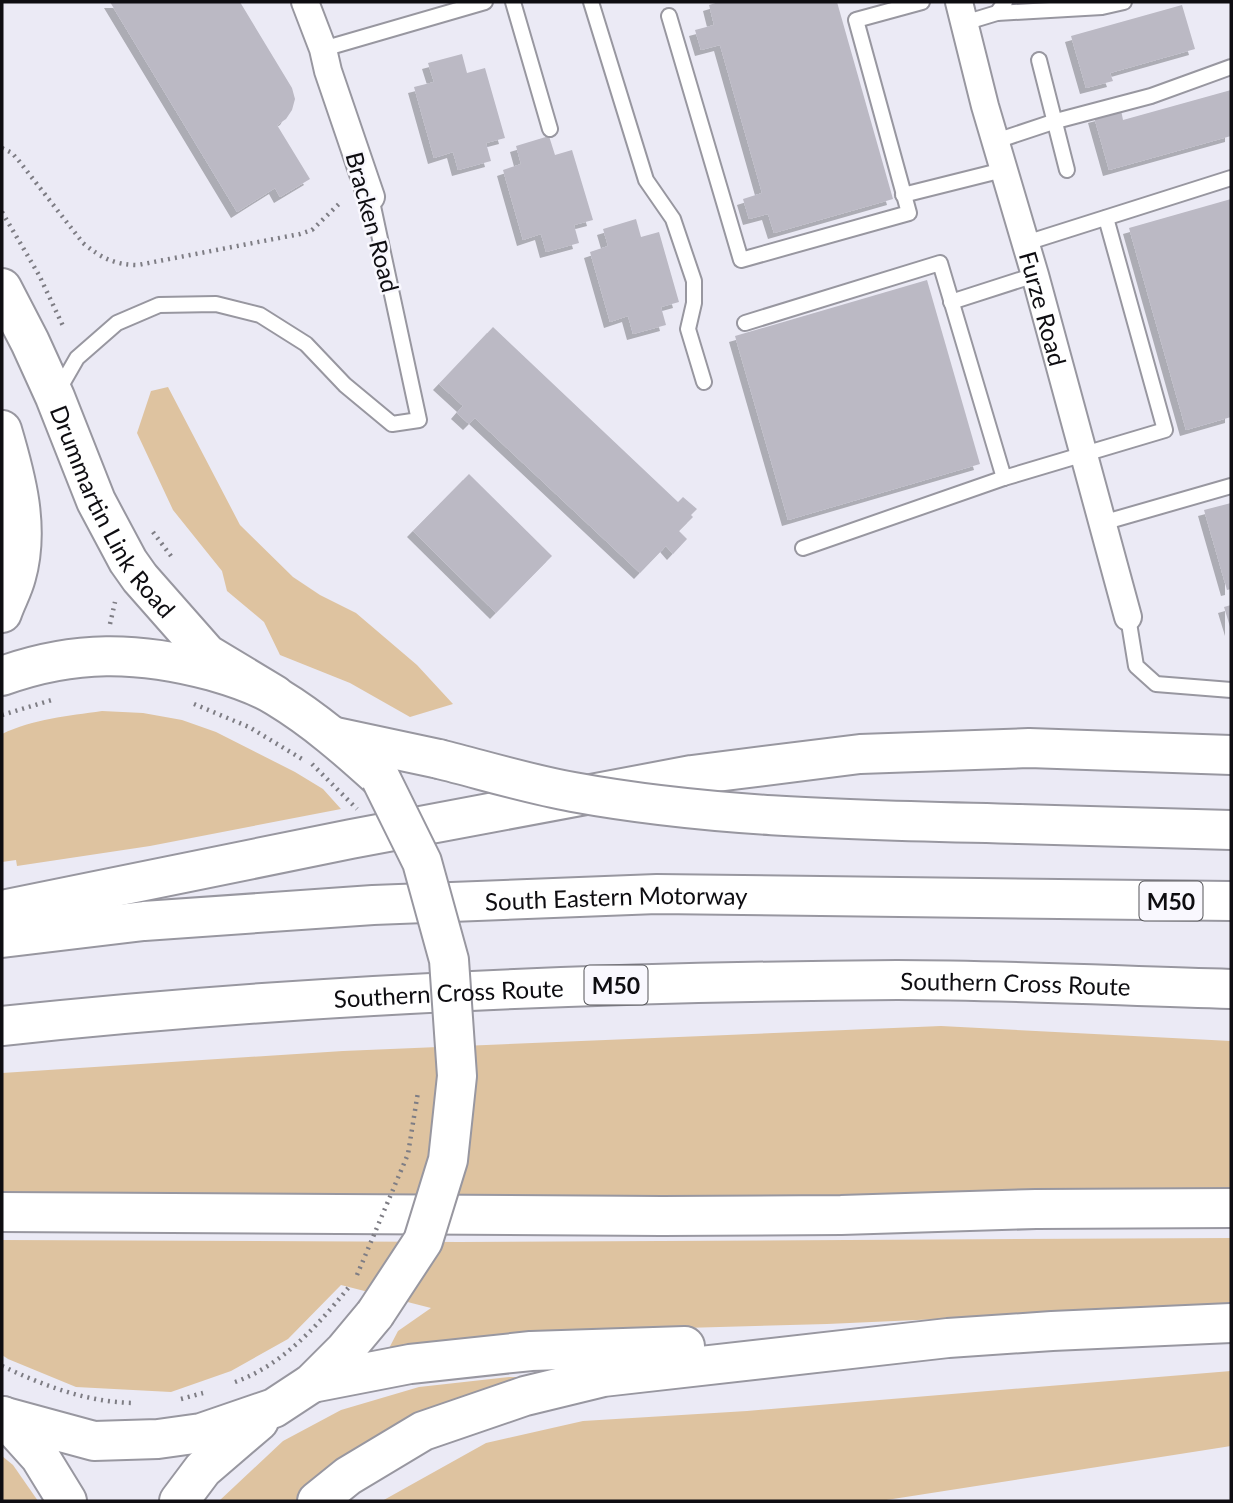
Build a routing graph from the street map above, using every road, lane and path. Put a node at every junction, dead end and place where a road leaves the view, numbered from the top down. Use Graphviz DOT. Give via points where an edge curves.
graph roads {
  1 [pos="305,2"];
  2 [pos="485,2"];
  3 [pos="513,2"];
  4 [pos="591,2"];
  5 [pos="922,2"];
  6 [pos="1125,2"];
  7 [pos="1001,8"];
  8 [pos="961,13"];
  9 [pos="669,16"];
  10 [pos="323,49"];
  11 [pos="1039,60"];
  12 [pos="1231,67"];
  13 [pos="1056,121"];
  14 [pos="550,129"];
  15 [pos="996,141"];
  16 [pos="2,148"];
  17 [pos="1003,170"];
  18 [pos="1067,170"];
  19 [pos="1231,178"];
  20 [pos="903,195"];
  21 [pos="358,196"];
  22 [pos="1106,218"];
  23 [pos="1026,243"];
  24 [pos="1035,275"];
  25 [pos="2,288"];
  26 [pos="951,302"];
  27 [pos="745,323"];
  28 [pos="704,382"];
  29 [pos="55,397"];
  30 [pos="2,430"];
  31 [pos="1083,456"];
  32 [pos="1004,478"];
  33 [pos="1231,486"];
  34 [pos="1102,523"];
  35 [pos="803,548"];
  36 [pos="140,578"];
  37 [pos="2,613"];
  38 [pos="1128,617"];
  39 [pos="110,655"];
  40 [pos="2,676"];
  41 [pos="1231,690"];
  42 [pos="275,695"];
  43 [pos="65,696"];
  44 [pos="183,699"];
  45 [pos="2,715"];
  46 [pos="324,751"];
  47 [pos="1231,755"];
  48 [pos="360,813"];
  49 [pos="1231,830"];
  50 [pos="1231,901"];
  51 [pos="2,910"];
  52 [pos="2,938"];
  53 [pos="1231,989"];
  54 [pos="2,1026"];
  55 [pos="420,1082"];
  56 [pos="1231,1208"];
  57 [pos="2,1212"];
  58 [pos="1231,1324"];
  59 [pos="948,1338"];
  60 [pos="2,1366"];
  61 [pos="312,1383"];
  62 [pos="229,1385"];
  63 [pos="206,1393"];
  64 [pos="170,1402"];
  65 [pos="143,1403"];
  66 [pos="274,1408"];
  67 [pos="2,1416"];
  68 [pos="67,1501"];
  69 [pos="179,1501"];
  70 [pos="317,1501"];
  1 -- 10 [label="street, Bracken Road"];
  2 -- 10 [label="lane"];
  3 -- 14 [label="lane"];
  4 -- 28 [label="lane" via="646,180 673,219 694,281 688,329"];
  5 -- 20 [label="lane" via="856,20"];
  6 -- 7 [label="lane" via="1102,7"];
  7 -- 8 [label="lane"];
  8 -- 15 [label="street, Furze Road"];
  9 -- 20 [label="lane" via="741,260 909,213"];
  10 -- 21 [label="street, Bracken Road"];
  11 -- 13 [label="lane"];
  12 -- 13 [label="lane" via="1151,96"];
  13 -- 15 [label="lane"];
  13 -- 18 [label="lane"];
  15 -- 17 [label="street, Furze Road"];
  16 -- 21 [label="path" via="19,160 83,243 121,265 300,234"];
  17 -- 20 [label="lane"];
  17 -- 23 [label="street, Furze Road"];
  19 -- 22 [label="lane"];
  21 -- 29 [label="lane, Bracken Road" via="419,420 392,424 306,344 260,315 216,304 159,305 117,323 77,358"];
  22 -- 23 [label="lane"];
  22 -- 31 [label="lane" via="1165,430"];
  23 -- 24 [label="street, Furze Road"];
  24 -- 26 [label="lane"];
  24 -- 31 [label="street, Furze Road"];
  25 -- 29 [label="main road, Drummartin Link Road"];
  26 -- 27 [label="lane" via="940,263"];
  26 -- 32 [label="lane"];
  29 -- 36 [label="main road, Drummartin Link Road" via="96,501"];
  30 -- 37 [label="main road" via="23,527 16,576"];
  31 -- 32 [label="lane"];
  31 -- 34 [label="street, Furze Road"];
  32 -- 35 [label="lane"];
  33 -- 34 [label="lane"];
  34 -- 38 [label="street, Furze Road"];
  36 -- 39 [label="path" via="116,596 109,628"];
  36 -- 42 [label="main road, Drummartin Link Road" via="207,654"];
  38 -- 41 [label="lane" via="1136,666 1156,684"];
  39 -- 40 [label="main road" via="57,660"];
  39 -- 42 [label="main road" via="182,663"];
  42 -- 46 [label="main road"];
  43 -- 45 [label="path"];
  44 -- 46 [label="path" via="248,727"];
  46 -- 48 [label="path, bridge"];
  46 -- 49 [label="main road, bridge" via="439,760 573,792 703,810"];
  46 -- 61 [label="main road, bridge" via="382,779 422,862 449,960 457,1076 448,1160 423,1241 375,1314"];
  47 -- 51 [label="main road" via="1029,748 860,754 692,775"];
  50 -- 52 [label="main road, South Eastern Motorway / M50" via="657,894 346,907 144,921"];
  53 -- 54 [label="main road, Southern Cross Route / M50" via="900,980 532,986 325,997"];
  55 -- 62 [label="path, bridge" via="408,1154 349,1287 296,1345"];
  56 -- 57 [label="main road" via="690,1216"];
  58 -- 59 [label="main road"];
  59 -- 61 [label="main road" via="531,1351 410,1364"];
  59 -- 70 [label="main road" via="603,1377 525,1396 423,1431 348,1476"];
  60 -- 65 [label="path" via="46,1387 99,1401"];
  61 -- 66 [label="main road"];
  63 -- 64 [label="path"];
  66 -- 67 [label="main road" via="201,1433 110,1441 94,1441"];
  66 -- 69 [label="main road" via="203,1469"];
  67 -- 68 [label="main road" via="40,1457"];
}
